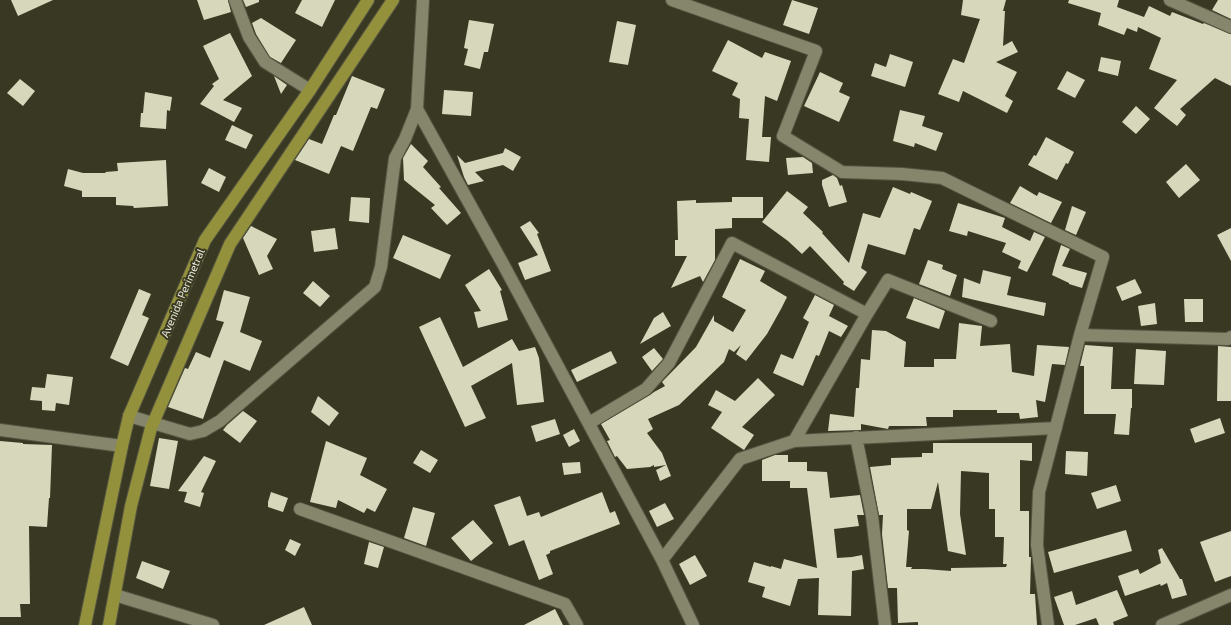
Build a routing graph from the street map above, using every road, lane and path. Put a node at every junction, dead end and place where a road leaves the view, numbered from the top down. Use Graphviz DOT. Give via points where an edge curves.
graph roads {
  1 [pos="235,0"];
  2 [pos="368,0"];
  3 [pos="393,0"];
  4 [pos="423,0"];
  5 [pos="672,0"];
  6 [pos="1170,0"];
  7 [pos="1231,27"];
  8 [pos="310,90"];
  9 [pos="417,109"];
  10 [pos="867,314"];
  11 [pos="991,320"];
  12 [pos="1080,335"];
  13 [pos="1231,337"];
  14 [pos="129,416"];
  15 [pos="152,423"];
  16 [pos="589,423"];
  17 [pos="1056,428"];
  18 [pos="0,430"];
  19 [pos="856,438"];
  20 [pos="794,441"];
  21 [pos="122,446"];
  22 [pos="300,509"];
  23 [pos="662,560"];
  24 [pos="115,594"];
  25 [pos="1231,596"];
  26 [pos="84,625"];
  27 [pos="109,625"];
  28 [pos="213,625"];
  29 [pos="577,625"];
  30 [pos="693,625"];
  31 [pos="885,625"];
  32 [pos="1048,625"];
  33 [pos="1162,625"];
  1 -- 8 [label="street" via="249,37 265,62"];
  2 -- 8 [label="main road, Avenida Perimetral"];
  3 -- 15 [label="main road" via="230,244"];
  4 -- 9 [label="street"];
  5 -- 12 [label="street" via="816,51 783,136 842,172 942,178 1103,257"];
  6 -- 7 [label="street"];
  8 -- 14 [label="main road, Avenida Perimetral" via="205,240"];
  9 -- 15 [label="street" via="395,158 382,268 375,287 220,421 203,431 190,434"];
  9 -- 16 [label="street"];
  10 -- 11 [label="street" via="888,280"];
  10 -- 16 [label="street" via="732,243 669,363 646,389"];
  10 -- 20 [label="street"];
  12 -- 13 [label="street" via="1228,339"];
  12 -- 17 [label="street"];
  14 -- 15 [label="street"];
  14 -- 21 [label="main road, Avenida Perimetral"];
  15 -- 24 [label="main road" via="131,506"];
  16 -- 23 [label="street"];
  17 -- 19 [label="street"];
  17 -- 32 [label="street" via="1039,492 1037,545"];
  18 -- 21 [label="street"];
  19 -- 20 [label="street"];
  19 -- 31 [label="street" via="872,516"];
  20 -- 23 [label="street" via="740,459"];
  21 -- 26 [label="main road, Avenida Perimetral"];
  22 -- 29 [label="street" via="565,604"];
  23 -- 30 [label="street"];
  24 -- 27 [label="main road"];
  24 -- 28 [label="street"];
  25 -- 33 [label="street"];
}
